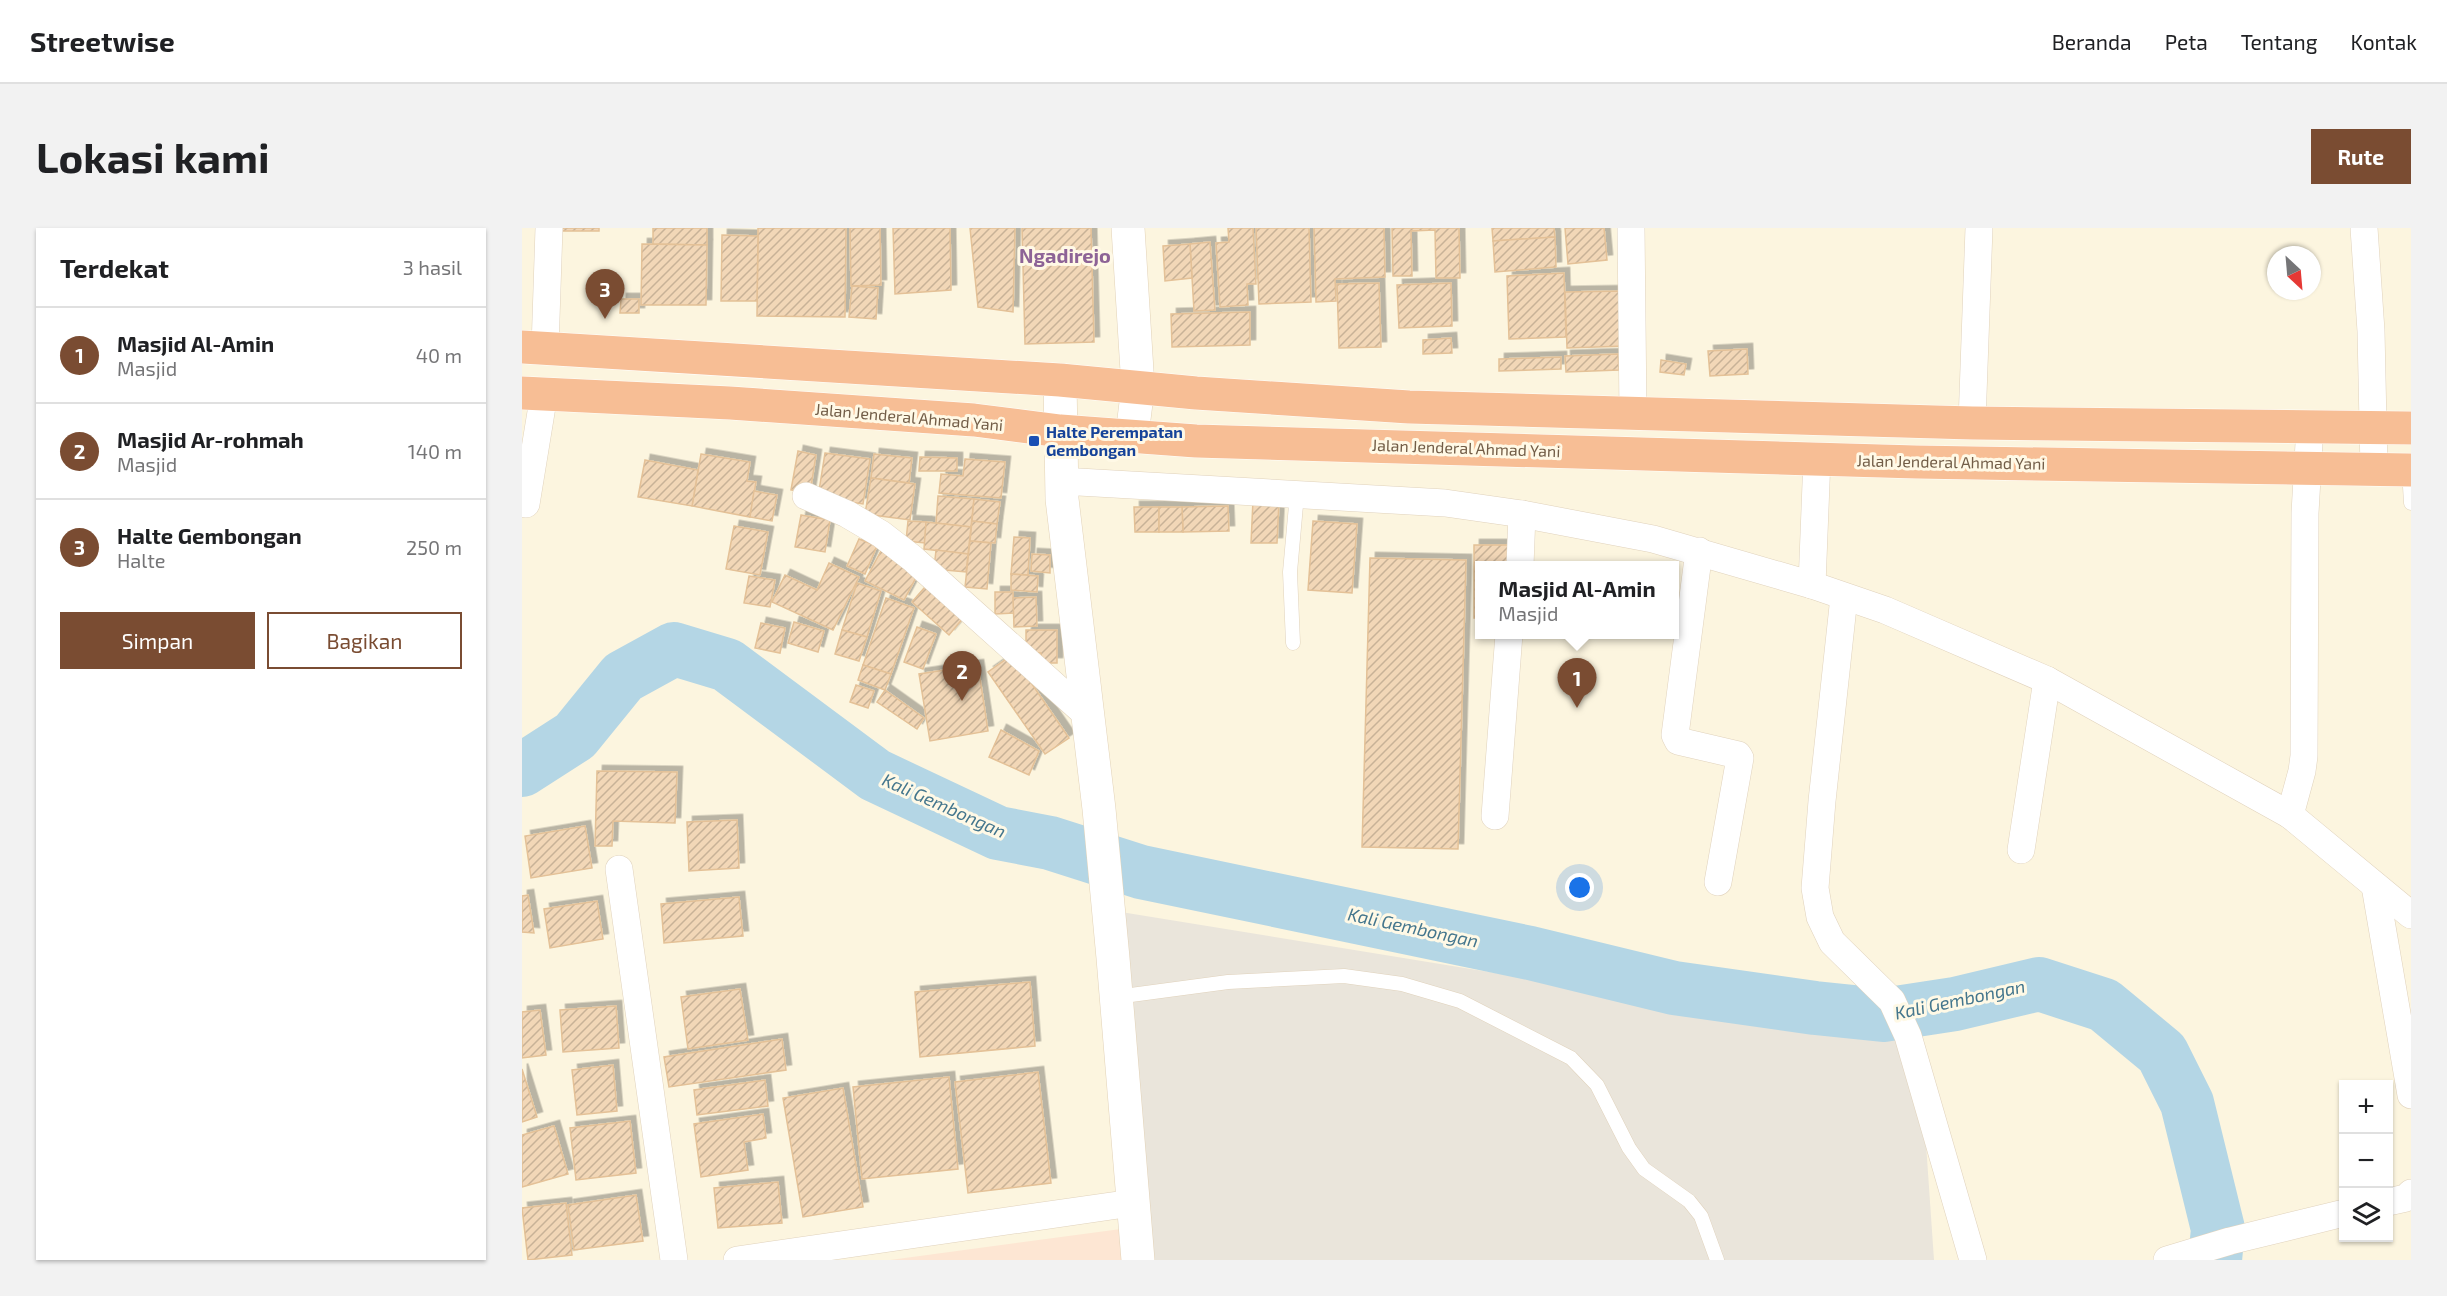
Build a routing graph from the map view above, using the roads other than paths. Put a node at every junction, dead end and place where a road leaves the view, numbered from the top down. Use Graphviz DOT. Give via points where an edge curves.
graph roads {
  1 [pos="549,228"];
  2 [pos="1128,228"];
  3 [pos="1631,228"];
  4 [pos="1979,228"];
  5 [pos="2364,228"];
  6 [pos="533,348"];
  7 [pos="1060,380"];
  8 [pos="1138,387"];
  9 [pos="533,393"];
  10 [pos="1633,413"];
  11 [pos="1972,423"];
  12 [pos="2310,426"];
  13 [pos="2375,427"];
  14 [pos="2411,428"];
  15 [pos="1060,431"];
  16 [pos="1132,435"];
  17 [pos="1817,458"];
  18 [pos="2307,469"];
  19 [pos="2374,470"];
  20 [pos="2410,470"];
  21 [pos="1061,481"];
  22 [pos="1297,494"];
  23 [pos="806,496"];
  24 [pos="2411,503"];
  25 [pos="526,504"];
  26 [pos="1522,514"];
  27 [pos="1699,551"];
  28 [pos="1520,561"];
  29 [pos="1812,585"];
  30 [pos="1844,597"];
  31 [pos="1509,639"];
  32 [pos="1293,643"];
  33 [pos="2047,680"];
  34 [pos="1086,714"];
  35 [pos="2290,815"];
  36 [pos="1495,816"];
  37 [pos="2021,850"];
  38 [pos="619,869"];
  39 [pos="1718,882"];
  40 [pos="2375,886"];
  41 [pos="2411,915"];
  42 [pos="1116,997"];
  43 [pos="2411,1095"];
  44 [pos="2411,1193"];
  45 [pos="2393,1201"];
  46 [pos="1132,1203"];
  47 [pos="2339,1214"];
  48 [pos="801,1256"];
  49 [pos="674,1260"];
  50 [pos="737,1260"];
  51 [pos="1138,1260"];
  52 [pos="1717,1260"];
  53 [pos="1973,1260"];
  54 [pos="2167,1260"];
  1 -- 6 [label="street"];
  2 -- 8 [label="street"];
  3 -- 10 [label="street"];
  4 -- 11 [label="street"];
  5 -- 13 [label="street"];
  6 -- 7 [label="highway"];
  7 -- 8 [label="highway"];
  7 -- 15 [label="street"];
  8 -- 10 [label="highway" via="1409,407"];
  8 -- 16 [label="street"];
  9 -- 15 [label="highway, Jalan Jenderal Ahmad Yani" via="974,420"];
  9 -- 25 [label="street"];
  10 -- 11 [label="highway"];
  11 -- 12 [label="highway"];
  12 -- 13 [label="highway"];
  12 -- 18 [label="street"];
  13 -- 14 [label="highway"];
  13 -- 19 [label="street"];
  15 -- 16 [label="highway, Jalan Jenderal Ahmad Yani"];
  15 -- 21 [label="street"];
  16 -- 17 [label="highway, Jalan Jenderal Ahmad Yani" via="1196,441"];
  17 -- 18 [label="highway, Jalan Jenderal Ahmad Yani"];
  17 -- 29 [label="street"];
  18 -- 19 [label="highway, Jalan Jenderal Ahmad Yani"];
  18 -- 35 [label="street" via="2304,756"];
  19 -- 20 [label="highway, Jalan Jenderal Ahmad Yani"];
  20 -- 24 [label="lane"];
  21 -- 22 [label="street"];
  21 -- 34 [label="street"];
  22 -- 26 [label="street" via="1445,502"];
  22 -- 32 [label="lane" via="1290,572"];
  23 -- 34 [label="street" via="881,534"];
  26 -- 27 [label="street"];
  26 -- 28 [label="street"];
  27 -- 29 [label="street"];
  27 -- 39 [label="street" via="1675,735 1678,741 1740,758"];
  29 -- 30 [label="street"];
  30 -- 33 [label="street" via="1885,610"];
  30 -- 53 [label="street" via="1815,888 1820,917 1832,942 1892,1001 1908,1036"];
  31 -- 36 [label="street"];
  33 -- 35 [label="street"];
  33 -- 37 [label="street"];
  34 -- 42 [label="street"];
  35 -- 40 [label="street"];
  38 -- 49 [label="street"];
  40 -- 41 [label="street"];
  40 -- 43 [label="street"];
  42 -- 46 [label="street"];
  42 -- 52 [label="lane" via="1228,982 1344,976 1402,984 1460,1001 1571,1058 1597,1085 1644,1169 1689,1201 1701,1216"];
  44 -- 45 [label="street"];
  46 -- 48 [label="street"];
  46 -- 51 [label="street"];
  47 -- 54 [label="street"];
  48 -- 50 [label="street"];
}
